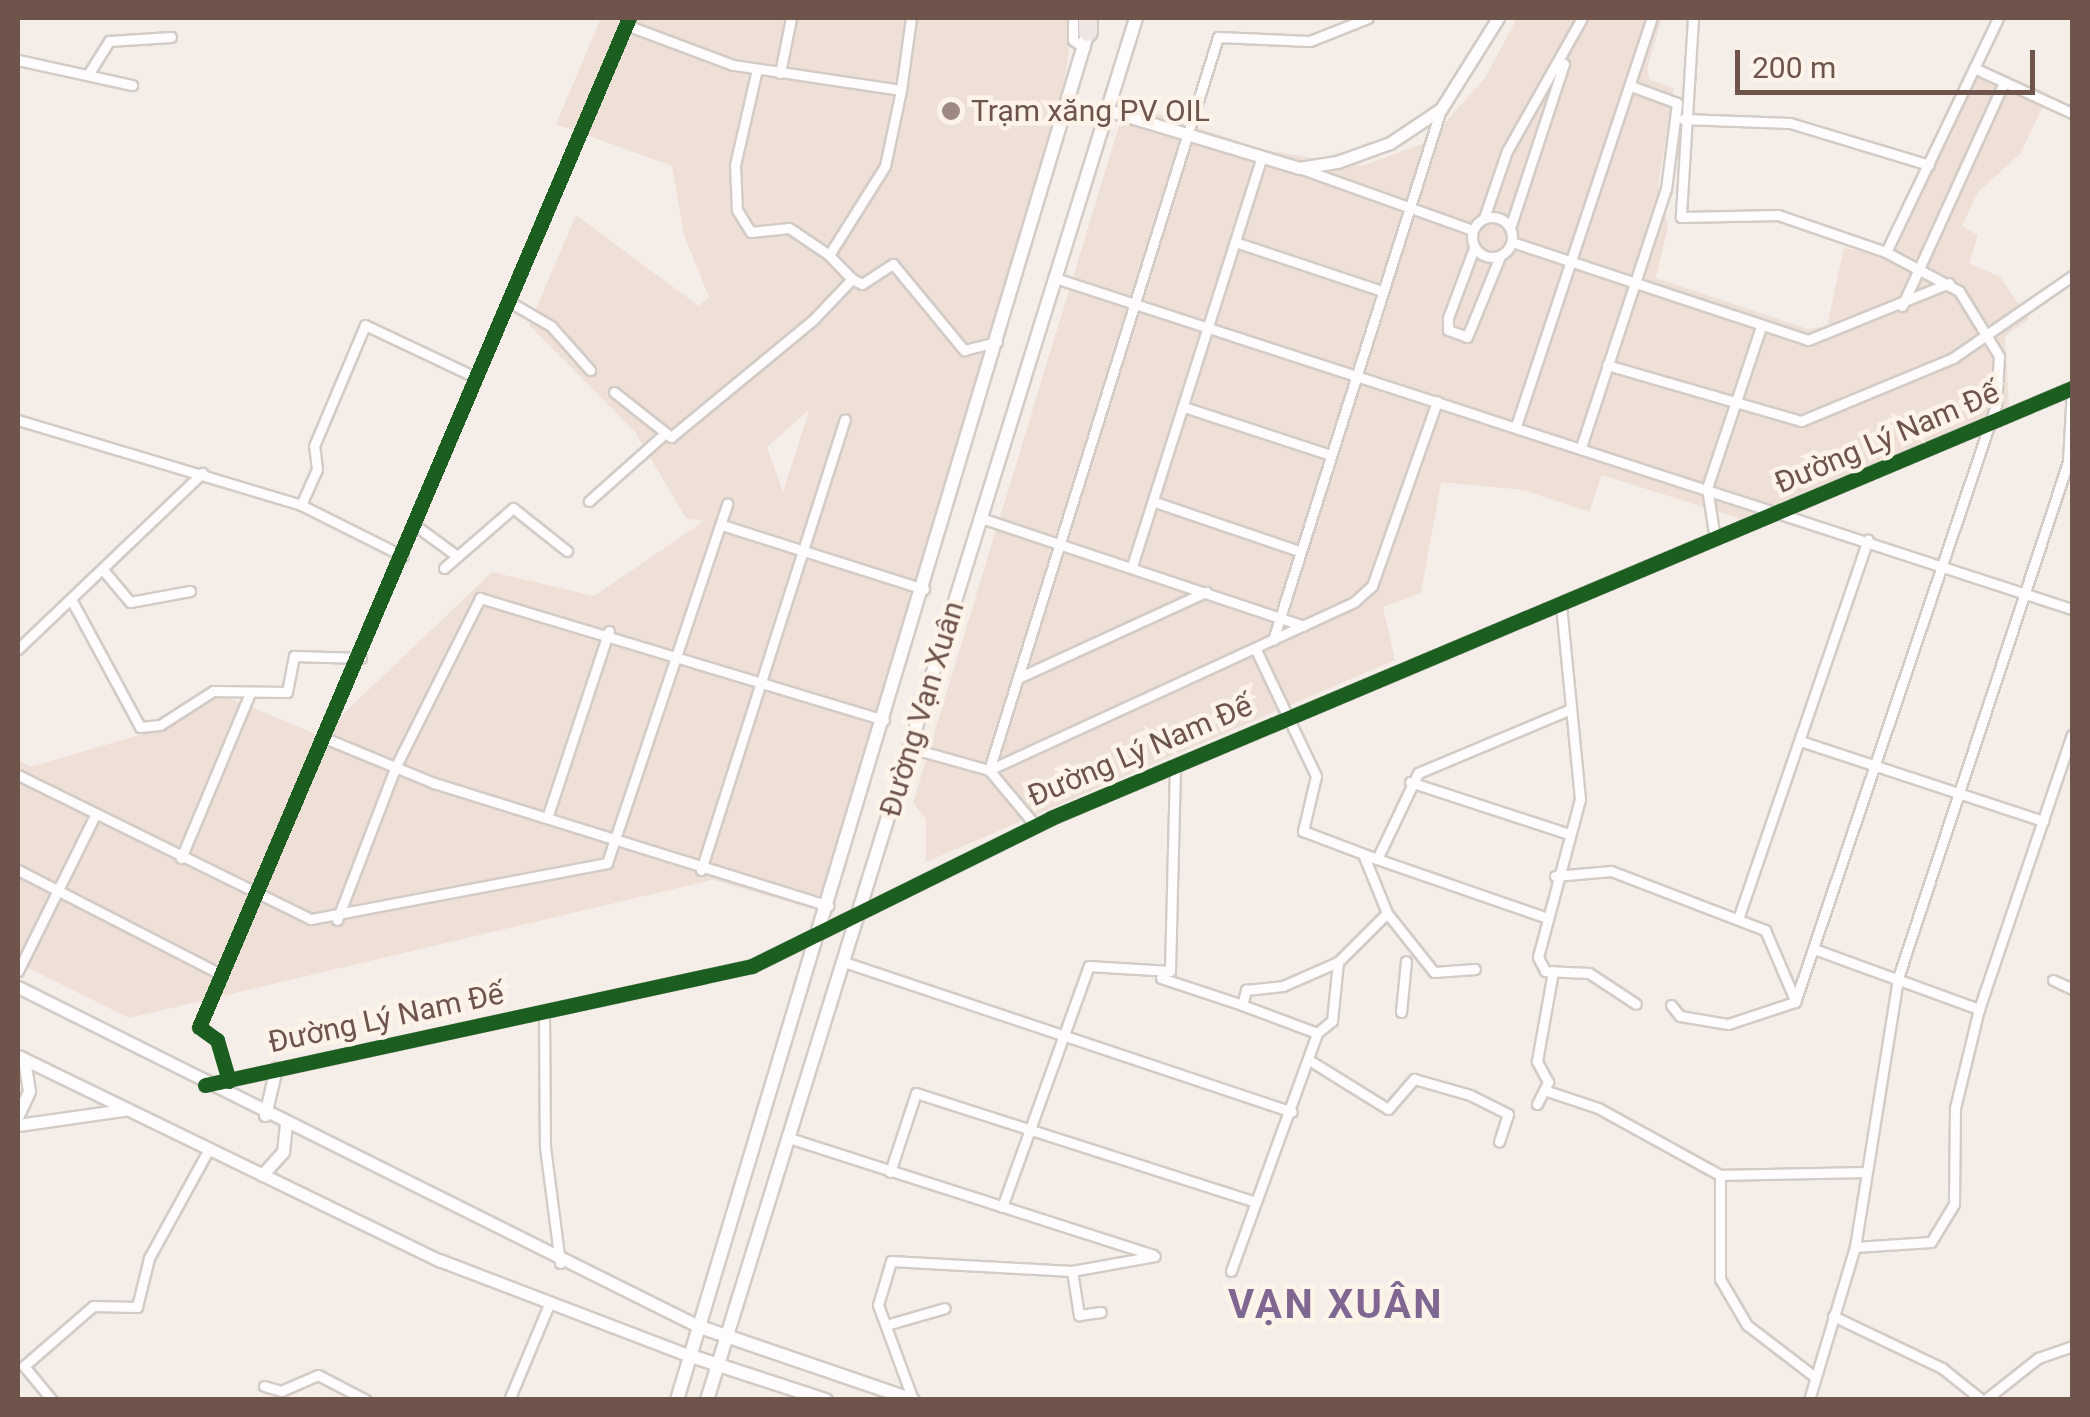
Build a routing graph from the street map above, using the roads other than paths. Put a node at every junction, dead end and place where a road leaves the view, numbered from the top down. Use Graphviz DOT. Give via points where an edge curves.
graph roads {
  1 [pos="790,18"];
  2 [pos="911,18"];
  3 [pos="1073,18"];
  4 [pos="1136,18"];
  5 [pos="1368,18"];
  6 [pos="1498,18"];
  7 [pos="1582,18"];
  8 [pos="1652,18"];
  9 [pos="1693,18"];
  10 [pos="1998,18"];
  11 [pos="627,21"];
  12 [pos="1088,29"];
  13 [pos="1574,35"];
  14 [pos="171,37"];
  15 [pos="18,60"];
  16 [pos="1974,68"];
  17 [pos="757,69"];
  18 [pos="90,72"];
  19 [pos="780,73"];
  20 [pos="2004,82"];
  21 [pos="132,86"];
  22 [pos="1631,86"];
  23 [pos="901,90"];
  24 [pos="1681,104"];
  25 [pos="1106,110"];
  26 [pos="1441,110"];
  27 [pos="2072,113"];
  28 [pos="1683,119"];
  29 [pos="1187,136"];
  30 [pos="1261,159"];
  31 [pos="1928,165"];
  32 [pos="1300,168"];
  33 [pos="1411,211"];
  34 [pos="1484,218"];
  35 [pos="1510,228"];
  36 [pos="1472,230"];
  37 [pos="1235,242"];
  38 [pos="1512,242"];
  39 [pos="1474,248"];
  40 [pos="1886,252"];
  41 [pos="830,255"];
  42 [pos="1500,256"];
  43 [pos="1571,263"];
  44 [pos="1920,266"];
  45 [pos="2072,276"];
  46 [pos="1055,278"];
  47 [pos="852,279"];
  48 [pos="1949,282"];
  49 [pos="1634,283"];
  50 [pos="1382,291"];
  51 [pos="508,301"];
  52 [pos="1134,302"];
  53 [pos="1902,306"];
  54 [pos="1208,327"];
  55 [pos="1761,327"];
  56 [pos="1990,334"];
  57 [pos="999,342"];
  58 [pos="1607,365"];
  59 [pos="590,370"];
  60 [pos="1356,375"];
  61 [pos="475,377"];
  62 [pos="2072,388"];
  63 [pos="614,392"];
  64 [pos="1437,401"];
  65 [pos="1736,406"];
  66 [pos="1184,408"];
  67 [pos="845,419"];
  68 [pos="18,420"];
  69 [pos="1516,426"];
  70 [pos="1989,426"];
  71 [pos="662,436"];
  72 [pos="1581,448"];
  73 [pos="1328,454"];
  74 [pos="202,473"];
  75 [pos="1707,488"];
  76 [pos="589,501"];
  77 [pos="1155,502"];
  78 [pos="727,504"];
  79 [pos="301,505"];
  80 [pos="1781,511"];
  81 [pos="981,518"];
  82 [pos="722,525"];
  83 [pos="416,526"];
  84 [pos="1715,539"];
  85 [pos="1868,540"];
  86 [pos="1060,542"];
  87 [pos="1296,550"];
  88 [pos="567,551"];
  89 [pos="803,551"];
  90 [pos="404,556"];
  91 [pos="457,556"];
  92 [pos="1132,566"];
  93 [pos="1944,566"];
  94 [pos="444,568"];
  95 [pos="104,571"];
  96 [pos="924,589"];
  97 [pos="190,591"];
  98 [pos="1208,592"];
  99 [pos="2024,592"];
  100 [pos="72,600"];
  101 [pos="1560,605"];
  102 [pos="2072,609"];
  103 [pos="1276,616"];
  104 [pos="1303,626"];
  105 [pos="609,631"];
  106 [pos="1273,640"];
  107 [pos="1256,648"];
  108 [pos="18,649"];
  109 [pos="680,653"];
  110 [pos="361,658"];
  111 [pos="1018,678"];
  112 [pos="762,683"];
  113 [pos="250,693"];
  114 [pos="1572,709"];
  115 [pos="1288,718"];
  116 [pos="884,720"];
  117 [pos="2072,736"];
  118 [pos="327,739"];
  119 [pos="1802,742"];
  120 [pos="910,748"];
  121 [pos="1175,765"];
  122 [pos="395,768"];
  123 [pos="1879,768"];
  124 [pos="989,770"];
  125 [pos="18,775"];
  126 [pos="1410,782"];
  127 [pos="1959,794"];
  128 [pos="94,815"];
  129 [pos="547,818"];
  130 [pos="2044,821"];
  131 [pos="1035,825"];
  132 [pos="1569,834"];
  133 [pos="618,844"];
  134 [pos="1363,854"];
  135 [pos="181,858"];
  136 [pos="1376,859"];
  137 [pos="18,870"];
  138 [pos="701,870"];
  139 [pos="1555,876"];
  140 [pos="57,890"];
  141 [pos="260,896"];
  142 [pos="828,906"];
  143 [pos="1387,913"];
  144 [pos="859,914"];
  145 [pos="1542,916"];
  146 [pos="1738,919"];
  147 [pos="337,920"];
  148 [pos="818,938"];
  149 [pos="1814,950"];
  150 [pos="1407,954"];
  151 [pos="844,962"];
  152 [pos="1338,962"];
  153 [pos="1475,968"];
  154 [pos="1554,971"];
  155 [pos="18,972"];
  156 [pos="220,974"];
  157 [pos="1161,978"];
  158 [pos="1898,978"];
  159 [pos="2052,980"];
  160 [pos="18,987"];
  161 [pos="2072,990"];
  162 [pos="1795,1002"];
  163 [pos="1636,1004"];
  164 [pos="1242,1005"];
  165 [pos="1670,1005"];
  166 [pos="1979,1009"];
  167 [pos="1401,1012"];
  168 [pos="544,1013"];
  169 [pos="1318,1032"];
  170 [pos="1063,1037"];
  171 [pos="20,1058"];
  172 [pos="1309,1060"];
  173 [pos="276,1068"];
  174 [pos="229,1080"];
  175 [pos="205,1084"];
  176 [pos="1544,1090"];
  177 [pos="1537,1104"];
  178 [pos="128,1110"];
  179 [pos="1292,1112"];
  180 [pos="265,1114"];
  181 [pos="18,1115"];
  182 [pos="18,1125"];
  183 [pos="286,1125"];
  184 [pos="1027,1129"];
  185 [pos="789,1138"];
  186 [pos="1499,1142"];
  187 [pos="209,1149"];
  188 [pos="890,1172"];
  189 [pos="1861,1172"];
  190 [pos="262,1174"];
  191 [pos="1720,1175"];
  192 [pos="1255,1202"];
  193 [pos="1002,1207"];
  194 [pos="1856,1247"];
  195 [pos="560,1263"];
  196 [pos="1072,1271"];
  197 [pos="1231,1271"];
  198 [pos="550,1302"];
  199 [pos="946,1308"];
  200 [pos="1101,1312"];
  201 [pos="1833,1316"];
  202 [pos="886,1326"];
  203 [pos="700,1327"];
  204 [pos="727,1335"];
  205 [pos="2072,1346"];
  206 [pos="691,1356"];
  207 [pos="718,1364"];
  208 [pos="1815,1377"];
  209 [pos="264,1386"];
  210 [pos="52,1400"];
  211 [pos="366,1400"];
  212 [pos="509,1400"];
  213 [pos="677,1400"];
  214 [pos="707,1400"];
  215 [pos="826,1400"];
  216 [pos="913,1400"];
  217 [pos="1809,1400"];
  218 [pos="1984,1400"];
  1 -- 19 [label="street"];
  2 -- 23 [label="street"];
  3 -- 12 [label="street" via="1073,40"];
  4 -- 25 [label="main road, Đường Vạn Xuân"];
  5 -- 29 [label="street" via="1310,41 1224,32"];
  6 -- 26 [label="street"];
  7 -- 13 [label="street"];
  8 -- 22 [label="street"];
  9 -- 24 [label="street"];
  10 -- 16 [label="street"];
  11 -- 17 [label="street"];
  11 -- 51 [label="street"];
  12 -- 57 [label="main road, Đường Vạn Xuân"];
  13 -- 34 [label="street" via="1507,150"];
  13 -- 35 [label="street"];
  14 -- 18 [label="street" via="109,41"];
  15 -- 18 [label="street"];
  16 -- 20 [label="street"];
  16 -- 31 [label="street"];
  17 -- 19 [label="street"];
  17 -- 41 [label="street" via="734,165 737,210 750,232 789,228"];
  18 -- 21 [label="street"];
  19 -- 23 [label="street"];
  20 -- 27 [label="street"];
  20 -- 44 [label="street"];
  22 -- 24 [label="street"];
  22 -- 43 [label="street"];
  23 -- 41 [label="street" via="885,166"];
  24 -- 28 [label="street"];
  24 -- 49 [label="street" via="1666,189"];
  25 -- 29 [label="street"];
  25 -- 46 [label="main road, Đường Vạn Xuân"];
  26 -- 32 [label="street" via="1375,150"];
  26 -- 33 [label="street"];
  28 -- 31 [label="street" via="1790,123"];
  28 -- 40 [label="street" via="1679,208 1686,221 1778,214"];
  29 -- 30 [label="street"];
  29 -- 52 [label="street"];
  30 -- 32 [label="street"];
  30 -- 37 [label="street"];
  31 -- 40 [label="street"];
  32 -- 33 [label="street"];
  33 -- 36 [label="street"];
  33 -- 50 [label="street"];
  34 -- 35 [label="street"];
  34 -- 36 [label="street"];
  35 -- 38 [label="street"];
  36 -- 39 [label="street"];
  37 -- 50 [label="street"];
  37 -- 54 [label="street"];
  38 -- 42 [label="street"];
  38 -- 43 [label="street"];
  39 -- 42 [label="street"];
  39 -- 42 [label="street" via="1448,318 1448,330 1467,337"];
  40 -- 44 [label="street"];
  41 -- 47 [label="street"];
  43 -- 49 [label="street"];
  43 -- 69 [label="street"];
  44 -- 48 [label="street"];
  44 -- 53 [label="street"];
  45 -- 56 [label="street"];
  46 -- 52 [label="street"];
  46 -- 81 [label="main road, Đường Vạn Xuân"];
  47 -- 57 [label="street" via="862,284 893,264 964,350"];
  47 -- 71 [label="street" via="675,435"];
  48 -- 53 [label="street"];
  48 -- 56 [label="street"];
  49 -- 55 [label="street"];
  49 -- 58 [label="street"];
  50 -- 60 [label="street"];
  51 -- 59 [label="street" via="551,326"];
  51 -- 61 [label="street"];
  52 -- 54 [label="street"];
  52 -- 86 [label="street"];
  53 -- 55 [label="street" via="1827,338"];
  54 -- 60 [label="street"];
  54 -- 66 [label="street"];
  55 -- 65 [label="street"];
  56 -- 65 [label="street" via="1801,421"];
  56 -- 70 [label="street" via="1999,356"];
  57 -- 96 [label="main road, Đường Vạn Xuân"];
  58 -- 65 [label="street"];
  58 -- 72 [label="street"];
  60 -- 64 [label="street"];
  60 -- 73 [label="street"];
  61 -- 79 [label="street" via="365,325 314,446 315,478"];
  61 -- 83 [label="street"];
  62 -- 70 [label="street, Đường Lý Nam Đế"];
  62 -- 99 [label="street" via="2068,462"];
  63 -- 71 [label="street"];
  64 -- 69 [label="street"];
  64 -- 104 [label="street" via="1372,586"];
  65 -- 75 [label="street"];
  66 -- 73 [label="street"];
  66 -- 77 [label="street"];
  67 -- 89 [label="street"];
  68 -- 74 [label="street"];
  69 -- 72 [label="street"];
  70 -- 80 [label="street, Đường Lý Nam Đế"];
  70 -- 93 [label="street"];
  71 -- 76 [label="street"];
  72 -- 75 [label="street"];
  73 -- 87 [label="street"];
  74 -- 79 [label="street"];
  74 -- 95 [label="street"];
  75 -- 80 [label="street"];
  75 -- 84 [label="street"];
  77 -- 87 [label="street"];
  77 -- 92 [label="street"];
  78 -- 82 [label="street"];
  79 -- 90 [label="street"];
  80 -- 84 [label="street, Đường Lý Nam Đế"];
  80 -- 85 [label="street"];
  81 -- 86 [label="street"];
  81 -- 120 [label="main road, Đường Vạn Xuân"];
  82 -- 89 [label="street"];
  82 -- 109 [label="street"];
  83 -- 90 [label="street"];
  83 -- 91 [label="street"];
  84 -- 101 [label="street, Đường Lý Nam Đế"];
  85 -- 93 [label="street"];
  85 -- 119 [label="street"];
  86 -- 92 [label="street"];
  86 -- 111 [label="street"];
  87 -- 103 [label="street"];
  88 -- 91 [label="street" via="517,508"];
  89 -- 96 [label="street"];
  89 -- 112 [label="street"];
  90 -- 110 [label="street"];
  91 -- 94 [label="street"];
  92 -- 98 [label="street"];
  93 -- 99 [label="street"];
  93 -- 123 [label="street"];
  95 -- 97 [label="street" via="130,602"];
  95 -- 100 [label="street"];
  96 -- 116 [label="main road, Đường Vạn Xuân"];
  98 -- 103 [label="street"];
  98 -- 111 [label="street"];
  99 -- 102 [label="street"];
  99 -- 127 [label="street"];
  100 -- 108 [label="street"];
  100 -- 113 [label="street" via="140,727 171,720 213,691"];
  101 -- 114 [label="street"];
  101 -- 115 [label="street, Đường Lý Nam Đế"];
  103 -- 104 [label="street"];
  103 -- 106 [label="street"];
  104 -- 106 [label="street"];
  105 -- 109 [label="street"];
  105 -- 122 [label="street" via="480,598"];
  105 -- 129 [label="street"];
  106 -- 107 [label="street"];
  107 -- 115 [label="street"];
  107 -- 124 [label="street"];
  109 -- 112 [label="street"];
  109 -- 133 [label="street"];
  110 -- 113 [label="street" via="294,656 290,690"];
  110 -- 118 [label="street"];
  111 -- 124 [label="street"];
  112 -- 116 [label="street"];
  112 -- 138 [label="street"];
  113 -- 135 [label="street"];
  114 -- 126 [label="street"];
  114 -- 132 [label="street" via="1580,799"];
  115 -- 121 [label="street, Đường Lý Nam Đế"];
  115 -- 134 [label="street" via="1317,783 1304,831"];
  116 -- 142 [label="main road, Đường Vạn Xuân"];
  117 -- 130 [label="street"];
  118 -- 122 [label="street"];
  118 -- 141 [label="street"];
  119 -- 123 [label="street"];
  119 -- 146 [label="street"];
  120 -- 124 [label="street"];
  120 -- 144 [label="main road, Đường Vạn Xuân"];
  121 -- 131 [label="street, Đường Lý Nam Đế"];
  121 -- 157 [label="street" via="1173,932 1170,972"];
  122 -- 129 [label="street"];
  122 -- 147 [label="street"];
  123 -- 127 [label="street"];
  123 -- 149 [label="street"];
  124 -- 131 [label="street"];
  125 -- 128 [label="street"];
  126 -- 132 [label="street"];
  126 -- 136 [label="street"];
  127 -- 130 [label="street"];
  127 -- 158 [label="street"];
  128 -- 135 [label="street"];
  128 -- 140 [label="street"];
  129 -- 133 [label="street"];
  130 -- 166 [label="street"];
  131 -- 144 [label="street, Đường Lý Nam Đế"];
  132 -- 139 [label="street"];
  133 -- 138 [label="street"];
  133 -- 147 [label="street" via="607,863"];
  134 -- 136 [label="street"];
  134 -- 143 [label="street"];
  135 -- 141 [label="street"];
  136 -- 145 [label="street"];
  137 -- 140 [label="street"];
  138 -- 142 [label="street"];
  139 -- 145 [label="street"];
  139 -- 146 [label="street" via="1611,871"];
  140 -- 155 [label="street"];
  140 -- 156 [label="street"];
  141 -- 147 [label="street"];
  141 -- 156 [label="street"];
  142 -- 148 [label="main road, Đường Vạn Xuân"];
  143 -- 150 [label="street"];
  143 -- 152 [label="street"];
  144 -- 148 [label="street, Đường Lý Nam Đế"];
  144 -- 151 [label="main road, Đường Vạn Xuân"];
  145 -- 154 [label="street" via="1538,957"];
  146 -- 162 [label="street" via="1777,940"];
  148 -- 168 [label="street, Đường Lý Nam Đế" via="752,966"];
  148 -- 203 [label="main road, Đường Vạn Xuân"];
  149 -- 158 [label="street"];
  149 -- 162 [label="street"];
  150 -- 153 [label="street" via="1434,972"];
  150 -- 167 [label="street"];
  151 -- 170 [label="street"];
  151 -- 185 [label="main road, Đường Vạn Xuân"];
  152 -- 164 [label="street" via="1283,986 1249,986"];
  152 -- 169 [label="street" via="1332,1021"];
  154 -- 163 [label="street" via="1589,973"];
  154 -- 176 [label="street" via="1538,1060 1549,1078"];
  156 -- 174 [label="street" via="199,1027 218,1040"];
  157 -- 164 [label="street"];
  157 -- 170 [label="street" via="1093,964"];
  158 -- 166 [label="street"];
  158 -- 189 [label="street"];
  159 -- 161 [label="street"];
  160 -- 175 [label="street"];
  162 -- 165 [label="street" via="1728,1024 1680,1016"];
  164 -- 169 [label="street"];
  166 -- 194 [label="street" via="1955,1108 1954,1204 1931,1242"];
  168 -- 173 [label="street, Đường Lý Nam Đế"];
  168 -- 195 [label="street" via="544,1147"];
  169 -- 172 [label="street"];
  170 -- 179 [label="street"];
  170 -- 184 [label="street"];
  171 -- 178 [label="street"];
  171 -- 181 [label="street" via="29,1090"];
  172 -- 179 [label="street"];
  172 -- 186 [label="street" via="1388,1109 1414,1078 1470,1095 1508,1114"];
  173 -- 174 [label="street, Đường Lý Nam Đế"];
  173 -- 180 [label="street, Đường Lý Nam Đế"];
  174 -- 175 [label="street, Đường Lý Nam Đế"];
  175 -- 180 [label="street"];
  176 -- 177 [label="street"];
  176 -- 191 [label="street" via="1598,1108"];
  178 -- 182 [label="street"];
  178 -- 187 [label="street"];
  179 -- 192 [label="street"];
  180 -- 183 [label="street"];
  183 -- 190 [label="street" via="284,1152"];
  183 -- 195 [label="street"];
  184 -- 188 [label="street" via="916,1092"];
  184 -- 192 [label="street"];
  184 -- 193 [label="street"];
  185 -- 188 [label="street"];
  185 -- 204 [label="main road, Đường Vạn Xuân"];
  187 -- 190 [label="street"];
  187 -- 210 [label="street" via="148,1258 137,1307 98,1303 24,1366"];
  188 -- 193 [label="street"];
  189 -- 191 [label="street"];
  189 -- 194 [label="street"];
  190 -- 198 [label="street"];
  191 -- 208 [label="street" via="1720,1279 1748,1325"];
  192 -- 197 [label="street"];
  193 -- 196 [label="street" via="1155,1256"];
  194 -- 201 [label="street"];
  195 -- 203 [label="street"];
  196 -- 200 [label="street" via="1079,1315"];
  196 -- 202 [label="street" via="890,1261 878,1306"];
  198 -- 206 [label="street"];
  198 -- 212 [label="street"];
  199 -- 202 [label="street"];
  201 -- 208 [label="street"];
  201 -- 218 [label="street" via="1942,1368"];
  202 -- 216 [label="street"];
  203 -- 204 [label="main road"];
  203 -- 206 [label="main road, Đường Vạn Xuân"];
  204 -- 207 [label="main road, Đường Vạn Xuân"];
  204 -- 216 [label="main road"];
  205 -- 218 [label="street" via="2038,1358"];
  206 -- 207 [label="main road"];
  206 -- 213 [label="main road, Đường Vạn Xuân"];
  207 -- 214 [label="main road, Đường Vạn Xuân"];
  207 -- 215 [label="main road"];
  208 -- 217 [label="street"];
  209 -- 211 [label="street" via="281,1391 318,1374"];
}
